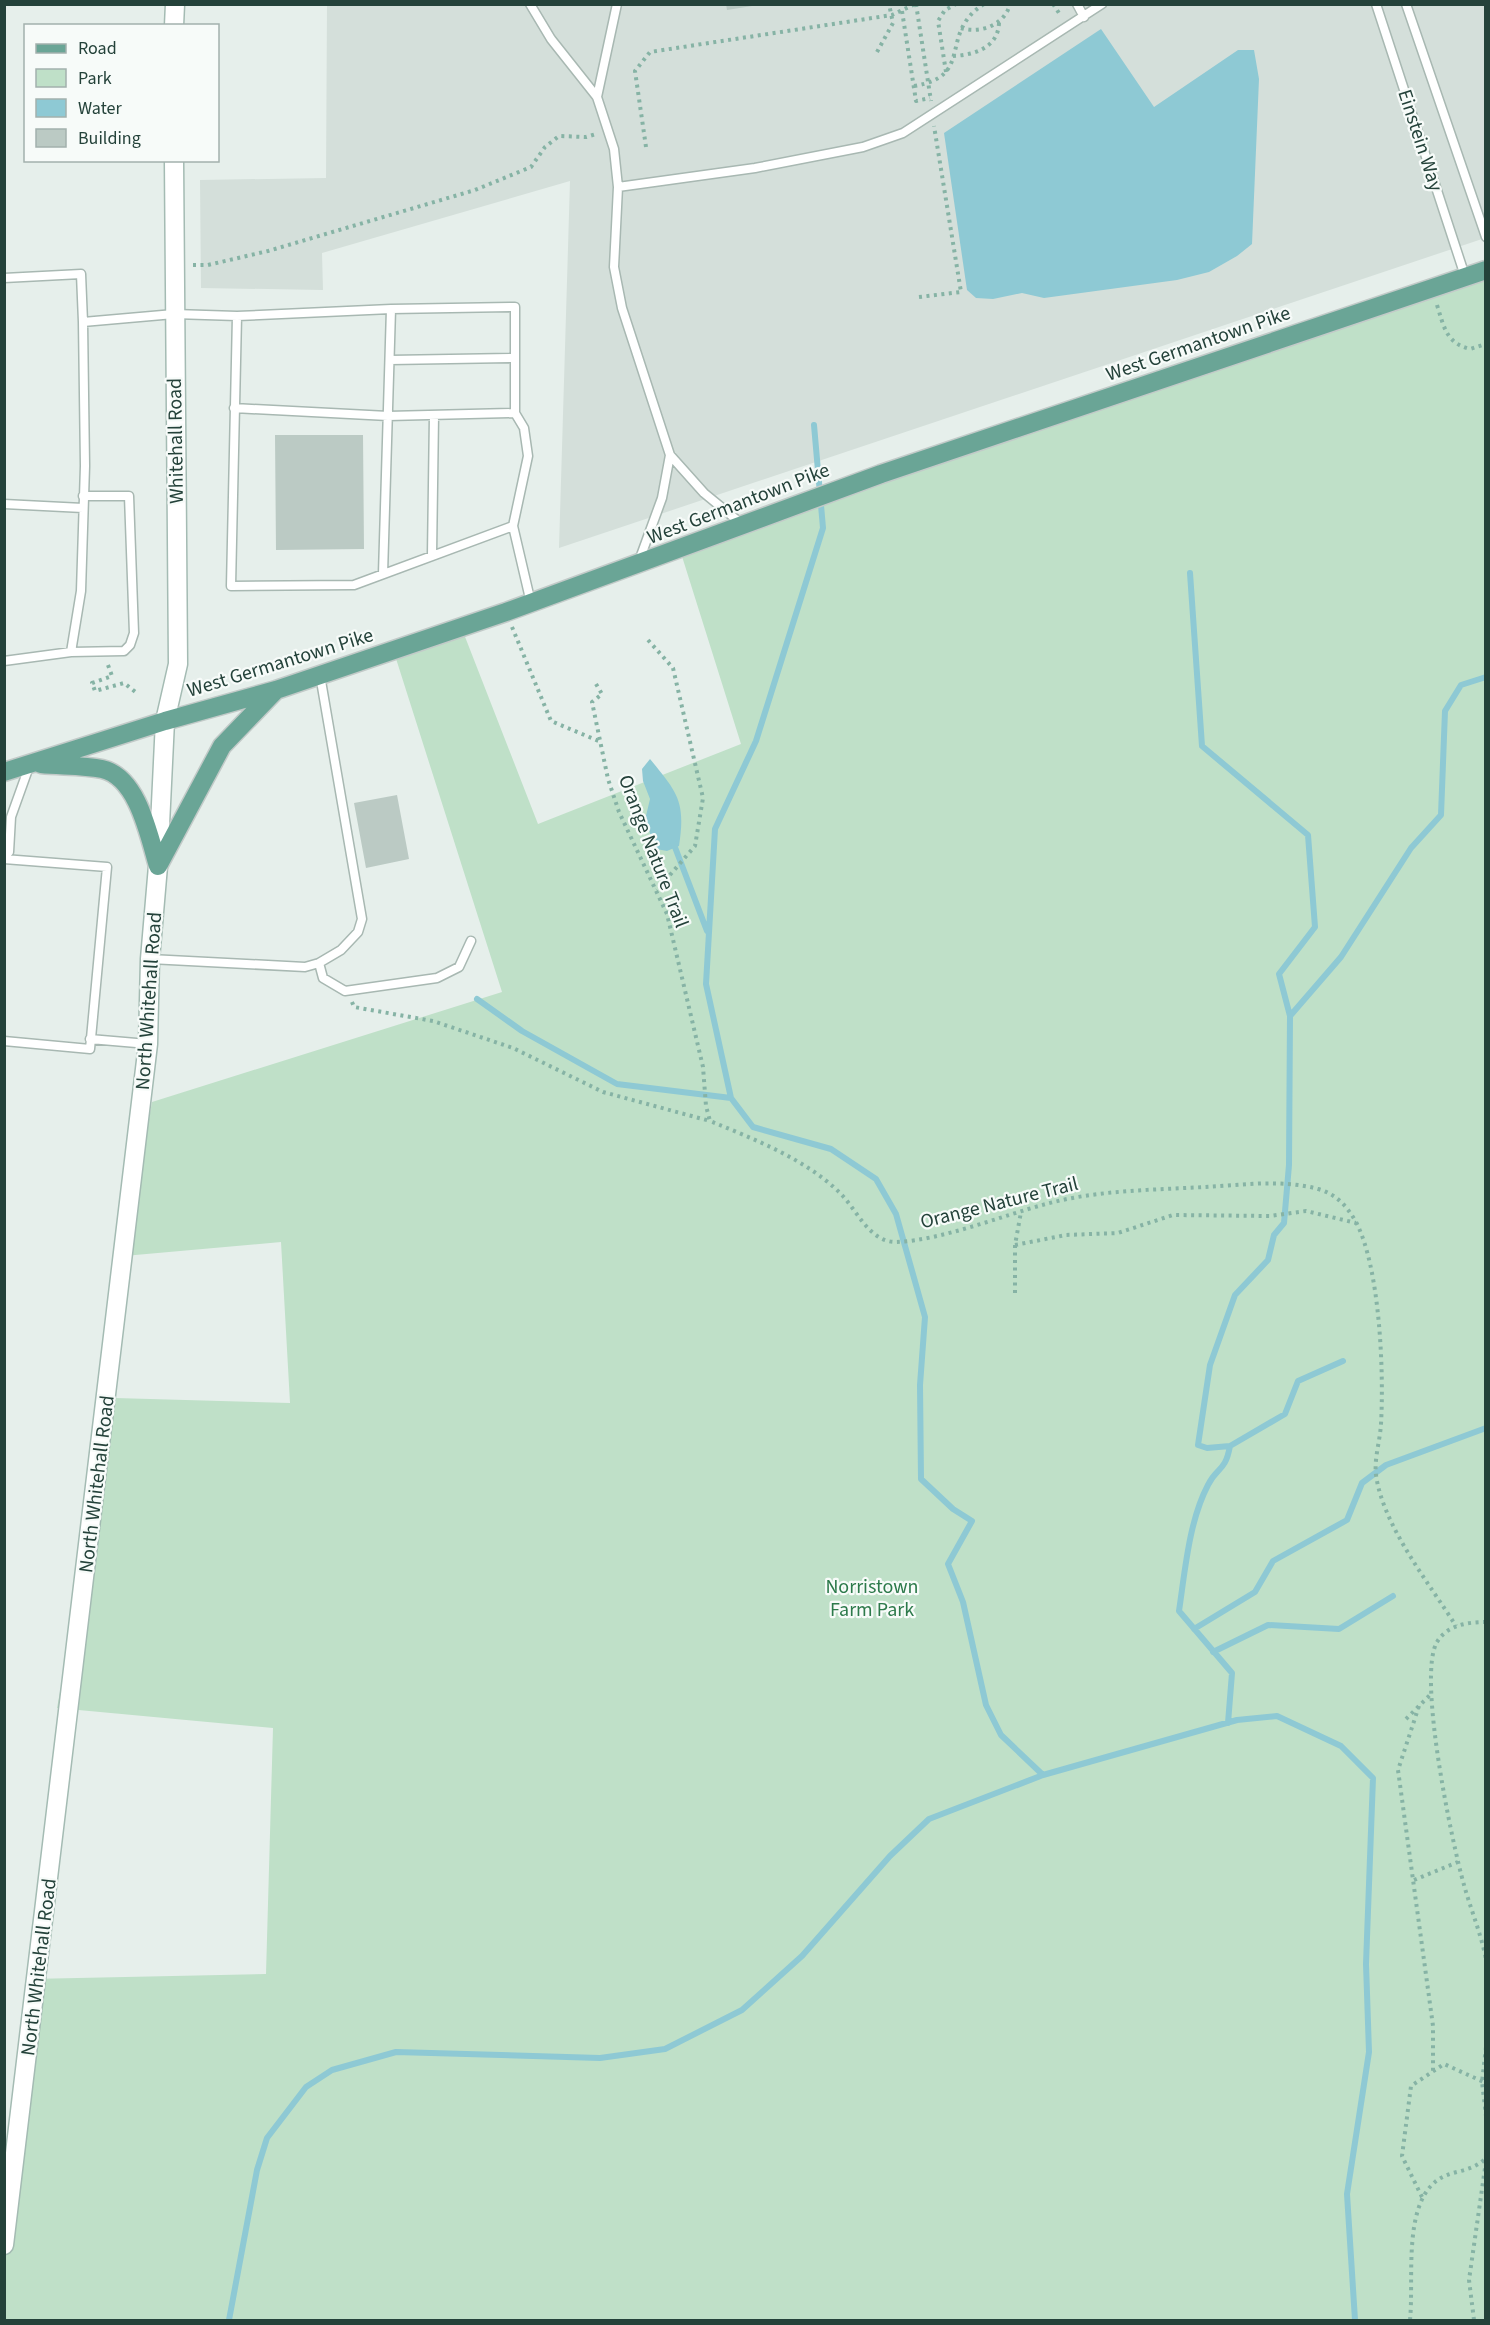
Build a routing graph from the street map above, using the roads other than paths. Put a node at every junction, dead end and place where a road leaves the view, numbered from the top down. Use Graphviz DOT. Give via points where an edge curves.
graph roads {
  1 [pos="175,4"];
  2 [pos="530,4"];
  3 [pos="617,4"];
  4 [pos="1077,4"];
  5 [pos="1102,4"];
  6 [pos="1376,4"];
  7 [pos="1406,4"];
  8 [pos="1084,16"];
  9 [pos="174,24"];
  10 [pos="597,97"];
  11 [pos="174,162"];
  12 [pos="618,187"];
  13 [pos="1485,237"];
  14 [pos="1485,270"];
  15 [pos="1465,276"];
  16 [pos="4,278"];
  17 [pos="391,309"];
  18 [pos="174,314"];
  19 [pos="237,316"];
  20 [pos="83,322"];
  21 [pos="514,358"];
  22 [pos="390,360"];
  23 [pos="234,408"];
  24 [pos="514,413"];
  25 [pos="434,415"];
  26 [pos="388,416"];
  27 [pos="670,455"];
  28 [pos="84,496"];
  29 [pos="4,504"];
  30 [pos="83,508"];
  31 [pos="744,525"];
  32 [pos="513,526"];
  33 [pos="432,555"];
  34 [pos="637,566"];
  35 [pos="383,574"];
  36 [pos="531,604"];
  37 [pos="71,652"];
  38 [pos="4,661"];
  39 [pos="320,675"];
  40 [pos="276,690"];
  41 [pos="165,721"];
  42 [pos="30,764"];
  43 [pos="4,772"];
  44 [pos="4,858"];
  45 [pos="158,866"];
  46 [pos="471,941"];
  47 [pos="150,959"];
  48 [pos="319,963"];
  49 [pos="90,1039"];
  50 [pos="4,1041"];
  51 [pos="148,1044"];
  52 [pos="4,2246"];
  1 -- 9 [label="main road"];
  2 -- 10 [label="lane" via="551,39"];
  3 -- 10 [label="lane"];
  4 -- 8 [label="lane"];
  5 -- 8 [label="lane"];
  6 -- 15 [label="lane, Einstein Way"];
  7 -- 13 [label="lane, Einstein Way"];
  8 -- 12 [label="lane" via="903,133 863,147 754,168"];
  10 -- 12 [label="lane" via="614,149"];
  11 -- 18 [label="main road, Whitehall Road"];
  12 -- 27 [label="lane" via="616,278 622,308"];
  14 -- 15 [label="main road, West Germantown Pike"];
  15 -- 31 [label="main road, West Germantown Pike" via="881,474"];
  16 -- 20 [label="lane" via="81,274"];
  17 -- 19 [label="lane"];
  17 -- 21 [label="lane" via="515,307"];
  17 -- 22 [label="lane"];
  18 -- 19 [label="lane"];
  18 -- 20 [label="lane"];
  18 -- 41 [label="main road, Whitehall Road" via="178,664"];
  19 -- 23 [label="lane"];
  20 -- 28 [label="lane"];
  21 -- 22 [label="lane"];
  21 -- 24 [label="lane"];
  22 -- 26 [label="lane"];
  23 -- 26 [label="lane"];
  23 -- 35 [label="lane" via="231,586 354,585"];
  24 -- 25 [label="lane"];
  24 -- 32 [label="lane" via="524,428 528,456"];
  25 -- 26 [label="lane"];
  25 -- 33 [label="lane"];
  26 -- 35 [label="lane"];
  27 -- 31 [label="lane" via="704,494"];
  27 -- 34 [label="lane" via="656,518"];
  28 -- 30 [label="lane"];
  28 -- 37 [label="lane" via="129,496 134,633 124,651"];
  29 -- 30 [label="lane"];
  30 -- 37 [label="lane" via="81,591"];
  31 -- 34 [label="main road, West Germantown Pike"];
  32 -- 33 [label="lane"];
  32 -- 36 [label="lane"];
  33 -- 35 [label="lane"];
  34 -- 36 [label="main road, West Germantown Pike"];
  36 -- 39 [label="main road, West Germantown Pike"];
  37 -- 38 [label="lane"];
  39 -- 40 [label="main road, West Germantown Pike"];
  39 -- 48 [label="lane" via="362,919 350,942"];
  40 -- 41 [label="main road, West Germantown Pike"];
  40 -- 45 [label="main road" via="218,751"];
  41 -- 42 [label="main road, West Germantown Pike"];
  41 -- 45 [label="main road, North Whitehall Road"];
  42 -- 43 [label="main road, West Germantown Pike"];
  42 -- 44 [label="lane" via="11,817 9,852"];
  42 -- 45 [label="main road" via="104,769 125,784 136,796"];
  44 -- 49 [label="lane" via="107,867"];
  45 -- 47 [label="main road, North Whitehall Road"];
  46 -- 48 [label="lane" via="459,967 437,978 345,991 323,978"];
  47 -- 48 [label="lane" via="292,967"];
  47 -- 51 [label="main road, North Whitehall Road"];
  49 -- 50 [label="lane" via="90,1049"];
  49 -- 51 [label="lane"];
  51 -- 52 [label="main road, North Whitehall Road"];
}
